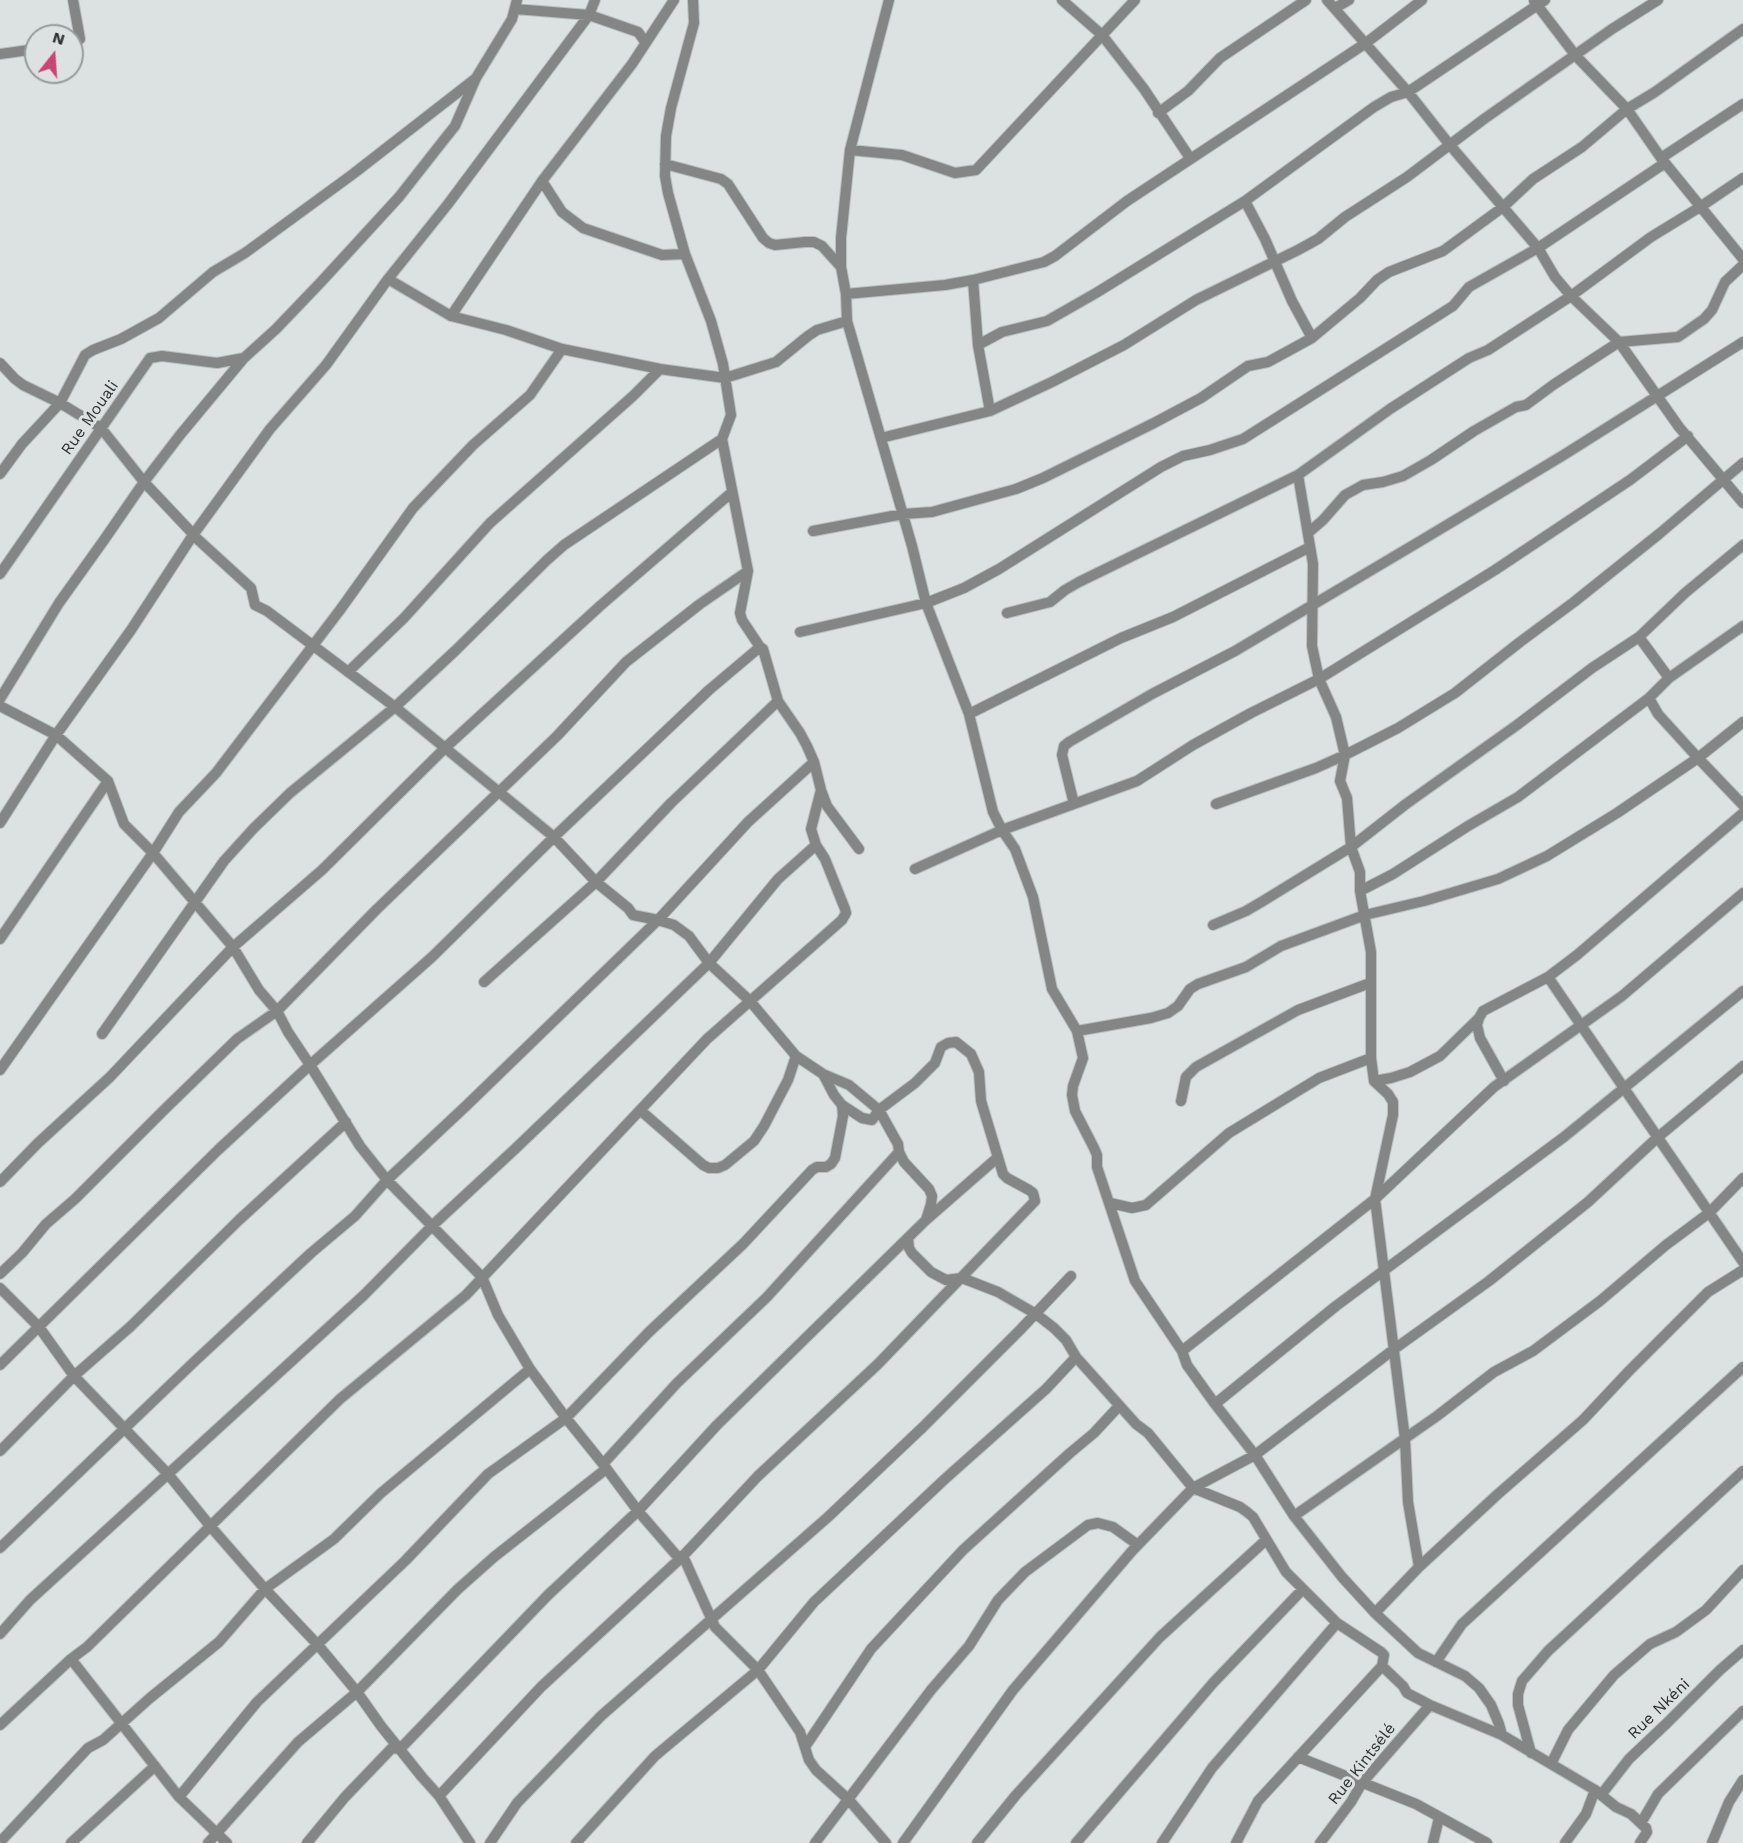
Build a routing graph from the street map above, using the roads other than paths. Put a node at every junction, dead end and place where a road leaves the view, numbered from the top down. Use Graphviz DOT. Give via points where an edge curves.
graph roads {
  1 [pos="73,0"];
  2 [pos="595,0"];
  3 [pos="674,0"];
  4 [pos="693,0"];
  5 [pos="889,0"];
  6 [pos="1062,0"];
  7 [pos="1135,0"];
  8 [pos="1306,0"];
  9 [pos="1327,0"];
  10 [pos="1349,0"];
  11 [pos="1422,0"];
  12 [pos="1658,0"];
  13 [pos="1538,2"];
  14 [pos="516,5"];
  15 [pos="1335,8"];
  16 [pos="589,15"];
  17 [pos="77,24"];
  18 [pos="1743,29"];
  19 [pos="1102,35"];
  20 [pos="1366,43"];
  21 [pos="646,44"];
  22 [pos="24,51"];
  23 [pos="0,54"];
  24 [pos="1576,56"];
  25 [pos="476,78"];
  26 [pos="1408,92"];
  27 [pos="1743,104"];
  28 [pos="1627,109"];
  29 [pos="1158,113"];
  30 [pos="1449,144"];
  31 [pos="850,150"];
  32 [pos="1191,158"];
  33 [pos="1663,161"];
  34 [pos="665,164"];
  35 [pos="1743,178"];
  36 [pos="542,181"];
  37 [pos="1245,201"];
  38 [pos="1503,207"];
  39 [pos="1700,207"];
  40 [pos="1538,248"];
  41 [pos="685,254"];
  42 [pos="1743,259"];
  43 [pos="1274,261"];
  44 [pos="1743,265"];
  45 [pos="841,267"];
  46 [pos="388,279"];
  47 [pos="973,280"];
  48 [pos="846,294"];
  49 [pos="1571,296"];
  50 [pos="451,316"];
  51 [pos="846,321"];
  52 [pos="1312,338"];
  53 [pos="1619,342"];
  54 [pos="1743,342"];
  55 [pos="978,345"];
  56 [pos="562,349"];
  57 [pos="244,358"];
  58 [pos="0,363"];
  59 [pos="660,369"];
  60 [pos="724,378"];
  61 [pos="1656,396"];
  62 [pos="60,403"];
  63 [pos="990,411"];
  64 [pos="101,428"];
  65 [pos="1688,436"];
  66 [pos="881,438"];
  67 [pos="722,439"];
  68 [pos="1743,463"];
  69 [pos="0,474"];
  70 [pos="1298,475"];
  71 [pos="1723,479"];
  72 [pos="144,482"];
  73 [pos="731,493"];
  74 [pos="1743,503"];
  75 [pos="903,514"];
  76 [pos="813,531"];
  77 [pos="1308,533"];
  78 [pos="194,535"];
  79 [pos="1743,545"];
  80 [pos="1310,547"];
  81 [pos="748,571"];
  82 [pos="0,574"];
  83 [pos="926,603"];
  84 [pos="1314,604"];
  85 [pos="1007,613"];
  86 [pos="1743,626"];
  87 [pos="800,632"];
  88 [pos="1639,637"];
  89 [pos="313,646"];
  90 [pos="759,647"];
  91 [pos="348,672"];
  92 [pos="1670,678"];
  93 [pos="1319,679"];
  94 [pos="1649,698"];
  95 [pos="0,699"];
  96 [pos="778,701"];
  97 [pos="0,706"];
  98 [pos="395,707"];
  99 [pos="969,714"];
  100 [pos="1743,722"];
  101 [pos="56,735"];
  102 [pos="445,748"];
  103 [pos="1345,755"];
  104 [pos="1698,758"];
  105 [pos="814,762"];
  106 [pos="108,781"];
  107 [pos="821,790"];
  108 [pos="498,791"];
  109 [pos="1074,804"];
  110 [pos="1216,804"];
  111 [pos="1743,804"];
  112 [pos="1743,813"];
  113 [pos="0,823"];
  114 [pos="1002,830"];
  115 [pos="554,837"];
  116 [pos="816,844"];
  117 [pos="1351,847"];
  118 [pos="859,849"];
  119 [pos="153,853"];
  120 [pos="915,869"];
  121 [pos="596,882"];
  122 [pos="1360,891"];
  123 [pos="1743,893"];
  124 [pos="196,903"];
  125 [pos="1365,915"];
  126 [pos="658,920"];
  127 [pos="1213,925"];
  128 [pos="0,939"];
  129 [pos="233,947"];
  130 [pos="708,963"];
  131 [pos="1548,977"];
  132 [pos="484,982"];
  133 [pos="1370,983"];
  134 [pos="1743,991"];
  135 [pos="750,1000"];
  136 [pos="277,1011"];
  137 [pos="1479,1018"];
  138 [pos="1581,1025"];
  139 [pos="1077,1031"];
  140 [pos="102,1034"];
  141 [pos="796,1056"];
  142 [pos="1371,1058"];
  143 [pos="310,1065"];
  144 [pos="1743,1066"];
  145 [pos="0,1070"];
  146 [pos="823,1074"];
  147 [pos="1374,1081"];
  148 [pos="1504,1081"];
  149 [pos="1624,1089"];
  150 [pos="1181,1101"];
  151 [pos="842,1105"];
  152 [pos="639,1110"];
  153 [pos="879,1110"];
  154 [pos="346,1122"];
  155 [pos="1657,1138"];
  156 [pos="899,1152"];
  157 [pos="997,1158"];
  158 [pos="1743,1178"];
  159 [pos="387,1180"];
  160 [pos="0,1182"];
  161 [pos="1375,1199"];
  162 [pos="1110,1203"];
  163 [pos="1709,1213"];
  164 [pos="926,1220"];
  165 [pos="433,1225"];
  166 [pos="908,1238"];
  167 [pos="1743,1262"];
  168 [pos="1743,1270"];
  169 [pos="1383,1271"];
  170 [pos="0,1274"];
  171 [pos="1071,1276"];
  172 [pos="482,1277"];
  173 [pos="962,1278"];
  174 [pos="0,1288"];
  175 [pos="1036,1314"];
  176 [pos="39,1327"];
  177 [pos="1393,1350"];
  178 [pos="1182,1351"];
  179 [pos="1076,1357"];
  180 [pos="0,1365"];
  181 [pos="1743,1367"];
  182 [pos="530,1369"];
  183 [pos="74,1376"];
  184 [pos="1215,1404"];
  185 [pos="1119,1406"];
  186 [pos="566,1418"];
  187 [pos="124,1429"];
  188 [pos="1405,1439"];
  189 [pos="0,1451"];
  190 [pos="1255,1455"];
  191 [pos="605,1467"];
  192 [pos="1743,1471"];
  193 [pos="168,1474"];
  194 [pos="1192,1488"];
  195 [pos="638,1511"];
  196 [pos="1294,1516"];
  197 [pos="211,1527"];
  198 [pos="1266,1540"];
  199 [pos="1138,1545"];
  200 [pos="0,1548"];
  201 [pos="683,1556"];
  202 [pos="1419,1567"];
  203 [pos="1743,1570"];
  204 [pos="265,1589"];
  205 [pos="1303,1589"];
  206 [pos="1375,1613"];
  207 [pos="712,1618"];
  208 [pos="1337,1623"];
  209 [pos="0,1634"];
  210 [pos="318,1645"];
  211 [pos="1743,1650"];
  212 [pos="71,1659"];
  213 [pos="1436,1662"];
  214 [pos="1382,1666"];
  215 [pos="758,1670"];
  216 [pos="357,1692"];
  217 [pos="1430,1705"];
  218 [pos="1743,1711"];
  219 [pos="122,1724"];
  220 [pos="0,1725"];
  221 [pos="1502,1735"];
  222 [pos="805,1747"];
  223 [pos="400,1749"];
  224 [pos="1531,1753"];
  225 [pos="1298,1757"];
  226 [pos="1551,1764"];
  227 [pos="155,1766"];
  228 [pos="1743,1780"];
  229 [pos="1362,1783"];
  230 [pos="1598,1792"];
  231 [pos="439,1796"];
  232 [pos="178,1797"];
  233 [pos="849,1800"];
  234 [pos="1439,1818"];
  235 [pos="1644,1825"];
  236 [pos="217,1834"];
  237 [pos="0,1842"];
  238 [pos="71,1843"];
  239 [pos="208,1843"];
  240 [pos="227,1843"];
  241 [pos="307,1843"];
  242 [pos="470,1843"];
  243 [pos="490,1843"];
  244 [pos="576,1843"];
  245 [pos="815,1843"];
  246 [pos="886,1843"];
  247 [pos="903,1843"];
  248 [pos="977,1843"];
  249 [pos="1076,1843"];
  250 [pos="1162,1843"];
  251 [pos="1236,1843"];
  252 [pos="1320,1843"];
  253 [pos="1434,1843"];
  254 [pos="1487,1843"];
  255 [pos="1565,1843"];
  256 [pos="1640,1843"];
  257 [pos="1712,1843"];
  1 -- 17 [label="street"];
  2 -- 16 [label="street"];
  3 -- 21 [label="street"];
  4 -- 34 [label="street" via="694,24 670,115"];
  5 -- 31 [label="street"];
  6 -- 19 [label="street"];
  7 -- 19 [label="street"];
  8 -- 29 [label="street" via="1220,58 1188,91"];
  9 -- 15 [label="street"];
  10 -- 15 [label="street"];
  11 -- 20 [label="street"];
  12 -- 24 [label="street"];
  13 -- 24 [label="street"];
  13 -- 26 [label="street"];
  14 -- 16 [label="street"];
  14 -- 25 [label="street" via="512,19"];
  15 -- 20 [label="street"];
  16 -- 21 [label="street" via="638,32"];
  16 -- 46 [label="street"];
  18 -- 28 [label="street"];
  19 -- 29 [label="street"];
  19 -- 31 [label="street" via="976,170 955,173 902,155"];
  20 -- 26 [label="street"];
  20 -- 32 [label="street"];
  21 -- 36 [label="street"];
  22 -- 23 [label="street"];
  24 -- 28 [label="street"];
  24 -- 30 [label="street"];
  25 -- 57 [label="street" via="455,126 399,197 314,290"];
  25 -- 62 [label="street" via="343,181 213,273 159,318 85,355"];
  26 -- 30 [label="street"];
  26 -- 37 [label="street" via="1374,107"];
  27 -- 33 [label="street"];
  28 -- 33 [label="street"];
  28 -- 38 [label="street" via="1582,147 1533,179"];
  29 -- 32 [label="street"];
  30 -- 38 [label="street"];
  30 -- 43 [label="street" via="1318,238"];
  31 -- 45 [label="street"];
  32 -- 47 [label="street" via="1044,262"];
  33 -- 39 [label="street"];
  33 -- 40 [label="street"];
  34 -- 41 [label="street" via="668,193"];
  34 -- 45 [label="street" via="728,184 769,243 814,242"];
  35 -- 39 [label="street"];
  36 -- 41 [label="street" via="562,212 582,228 662,255"];
  36 -- 50 [label="street"];
  37 -- 43 [label="street"];
  37 -- 55 [label="street" via="1065,312 1047,321 1002,332"];
  38 -- 40 [label="street"];
  38 -- 52 [label="street" via="1443,251 1377,280"];
  39 -- 42 [label="street"];
  39 -- 49 [label="street" via="1651,237"];
  40 -- 49 [label="street"];
  40 -- 83 [label="street" via="1469,287 1453,306 1243,439 1183,456 1161,467 999,568"];
  41 -- 60 [label="street" via="713,326"];
  43 -- 52 [label="street"];
  43 -- 63 [label="street" via="1196,300 1124,345"];
  44 -- 53 [label="street" via="1725,282 1704,319 1678,337"];
  45 -- 48 [label="street"];
  46 -- 50 [label="street"];
  46 -- 78 [label="street" via="326,365 270,429"];
  47 -- 48 [label="street"];
  47 -- 55 [label="street"];
  48 -- 51 [label="street"];
  49 -- 53 [label="street"];
  49 -- 70 [label="street" via="1390,409"];
  50 -- 56 [label="street"];
  51 -- 60 [label="street" via="818,330 776,362"];
  51 -- 66 [label="street"];
  52 -- 75 [label="street" via="1268,362 1248,366 1201,398 1043,478 932,512"];
  53 -- 61 [label="street"];
  53 -- 77 [label="street" via="1526,405 1474,431 1404,476 1363,485 1345,495"];
  54 -- 61 [label="street"];
  55 -- 63 [label="street"];
  56 -- 59 [label="street"];
  56 -- 89 [label="street" via="530,395 472,445 413,508"];
  57 -- 64 [label="street, Rue Mouali" via="217,363 150,358"];
  57 -- 72 [label="street"];
  58 -- 62 [label="street" via="23,385"];
  59 -- 60 [label="street"];
  59 -- 91 [label="street" via="490,523 404,618"];
  60 -- 67 [label="street" via="731,415"];
  61 -- 65 [label="street"];
  61 -- 84 [label="street"];
  62 -- 64 [label="street"];
  62 -- 69 [label="street"];
  63 -- 66 [label="street"];
  64 -- 72 [label="street"];
  64 -- 82 [label="street, Rue Mouali"];
  65 -- 71 [label="street"];
  65 -- 93 [label="street" via="1630,480 1495,570"];
  66 -- 75 [label="street"];
  67 -- 73 [label="street"];
  67 -- 98 [label="street" via="564,545"];
  68 -- 71 [label="street"];
  70 -- 77 [label="street"];
  70 -- 85 [label="street" via="1079,582 1050,603"];
  71 -- 74 [label="street"];
  71 -- 103 [label="street" via="1574,602 1455,693"];
  72 -- 78 [label="street"];
  72 -- 95 [label="street" via="59,603"];
  73 -- 81 [label="street"];
  73 -- 102 [label="street"];
  75 -- 76 [label="street"];
  75 -- 83 [label="street"];
  77 -- 80 [label="street"];
  78 -- 89 [label="street" via="251,588 255,605"];
  78 -- 101 [label="street"];
  79 -- 88 [label="street"];
  80 -- 84 [label="street"];
  80 -- 99 [label="street"];
  81 -- 90 [label="street" via="740,613"];
  81 -- 108 [label="street" via="626,662 557,736"];
  83 -- 87 [label="street"];
  83 -- 99 [label="street"];
  84 -- 93 [label="street" via="1312,646"];
  84 -- 109 [label="street" via="1064,746 1062,755"];
  86 -- 92 [label="street"];
  88 -- 92 [label="street"];
  88 -- 117 [label="street"];
  89 -- 91 [label="street"];
  89 -- 119 [label="street" via="216,773 179,812"];
  90 -- 96 [label="street" via="764,649"];
  90 -- 115 [label="street"];
  91 -- 98 [label="street"];
  92 -- 94 [label="street"];
  93 -- 103 [label="street" via="1336,717"];
  93 -- 109 [label="street" via="1193,745 1137,780"];
  94 -- 104 [label="street" via="1658,714"];
  94 -- 122 [label="street" via="1518,797"];
  96 -- 105 [label="street"];
  96 -- 121 [label="street" via="671,803"];
  97 -- 101 [label="street"];
  98 -- 102 [label="street"];
  98 -- 124 [label="street" via="290,793 253,829 224,861"];
  99 -- 114 [label="street" via="993,812"];
  100 -- 104 [label="street"];
  101 -- 106 [label="street"];
  101 -- 113 [label="street"];
  102 -- 108 [label="street"];
  102 -- 129 [label="street" via="322,870"];
  103 -- 110 [label="street"];
  103 -- 117 [label="street" via="1340,781 1347,798"];
  104 -- 111 [label="street"];
  104 -- 125 [label="street" via="1547,856 1498,879"];
  105 -- 107 [label="street"];
  105 -- 126 [label="street" via="748,822"];
  106 -- 119 [label="street" via="124,824"];
  106 -- 128 [label="street"];
  107 -- 116 [label="street" via="811,829"];
  107 -- 118 [label="street" via="827,806"];
  108 -- 115 [label="street"];
  108 -- 136 [label="street"];
  109 -- 114 [label="street"];
  112 -- 131 [label="street"];
  114 -- 120 [label="street"];
  114 -- 139 [label="street" via="1015,849 1033,897 1052,989"];
  115 -- 121 [label="street"];
  115 -- 143 [label="street" via="432,957"];
  116 -- 130 [label="street" via="778,879"];
  116 -- 135 [label="street" via="834,880 845,909 844,917"];
  117 -- 122 [label="street" via="1360,873"];
  117 -- 127 [label="street" via="1263,901"];
  119 -- 124 [label="street"];
  119 -- 145 [label="street"];
  121 -- 126 [label="street" via="633,915"];
  121 -- 132 [label="street"];
  122 -- 125 [label="street"];
  123 -- 138 [label="street" via="1622,996"];
  124 -- 129 [label="street"];
  124 -- 140 [label="street"];
  125 -- 133 [label="street" via="1371,952"];
  125 -- 139 [label="street" via="1281,946 1246,967 1198,984 1168,1013"];
  126 -- 130 [label="street" via="689,936"];
  126 -- 159 [label="street"];
  129 -- 136 [label="street" via="258,990"];
  129 -- 160 [label="street" via="110,1077"];
  130 -- 135 [label="street"];
  130 -- 165 [label="street"];
  131 -- 137 [label="street" via="1483,1011"];
  131 -- 138 [label="street"];
  133 -- 142 [label="street"];
  133 -- 150 [label="street" via="1298,1010 1196,1067 1185,1077"];
  134 -- 149 [label="street"];
  135 -- 141 [label="street"];
  135 -- 152 [label="street"];
  136 -- 143 [label="street"];
  136 -- 170 [label="street" via="237,1039 46,1224"];
  137 -- 147 [label="street" via="1440,1056 1410,1072"];
  137 -- 148 [label="street" via="1480,1038"];
  138 -- 148 [label="street"];
  138 -- 149 [label="street"];
  139 -- 162 [label="street" via="1083,1058 1073,1086 1075,1111 1097,1155 1097,1167"];
  141 -- 146 [label="street"];
  141 -- 152 [label="street" via="788,1080 754,1141 718,1168 704,1166"];
  142 -- 147 [label="street"];
  142 -- 162 [label="street" via="1319,1078 1229,1133 1146,1205 1132,1208"];
  143 -- 154 [label="street"];
  143 -- 176 [label="street"];
  144 -- 155 [label="street"];
  146 -- 151 [label="street"];
  146 -- 153 [label="street" via="849,1085"];
  147 -- 161 [label="street" via="1393,1102"];
  148 -- 161 [label="street"];
  149 -- 155 [label="street"];
  149 -- 169 [label="street"];
  151 -- 153 [label="street" via="867,1120 872,1120"];
  151 -- 186 [label="street" via="831,1164 812,1170"];
  152 -- 172 [label="street"];
  153 -- 156 [label="street"];
  153 -- 157 [label="street" via="935,1063 941,1047 956,1042 972,1054 979,1072 981,1101"];
  154 -- 159 [label="street"];
  154 -- 183 [label="street"];
  155 -- 163 [label="street"];
  155 -- 177 [label="street" via="1552,1231"];
  156 -- 164 [label="street" via="932,1196"];
  156 -- 191 [label="street" via="767,1297 677,1383"];
  157 -- 164 [label="street"];
  157 -- 173 [label="street" via="1003,1174 1033,1193 1035,1201"];
  158 -- 163 [label="street"];
  159 -- 165 [label="street"];
  159 -- 187 [label="street" via="355,1216"];
  161 -- 169 [label="street"];
  161 -- 178 [label="street"];
  162 -- 178 [label="street" via="1135,1281"];
  163 -- 167 [label="street"];
  163 -- 188 [label="street" via="1533,1351 1494,1372"];
  164 -- 166 [label="street"];
  165 -- 172 [label="street"];
  165 -- 193 [label="street" via="356,1302"];
  166 -- 173 [label="street" via="912,1253 931,1272 946,1280"];
  166 -- 195 [label="street" via="717,1425"];
  168 -- 202 [label="street" via="1708,1292 1583,1420"];
  169 -- 177 [label="street"];
  169 -- 184 [label="street"];
  171 -- 175 [label="street"];
  172 -- 182 [label="street" via="498,1315"];
  172 -- 197 [label="street" via="466,1295 340,1399"];
  173 -- 175 [label="street"];
  173 -- 201 [label="street" via="878,1364 758,1476"];
  174 -- 176 [label="street"];
  175 -- 179 [label="street" via="1066,1340"];
  175 -- 207 [label="street" via="828,1517"];
  176 -- 180 [label="street"];
  176 -- 183 [label="street"];
  177 -- 188 [label="street"];
  177 -- 190 [label="street"];
  178 -- 184 [label="street" via="1187,1365"];
  179 -- 185 [label="street"];
  179 -- 215 [label="street" via="814,1602"];
  181 -- 213 [label="street" via="1462,1623"];
  182 -- 186 [label="street"];
  182 -- 204 [label="street" via="381,1493 334,1539"];
  183 -- 187 [label="street"];
  183 -- 189 [label="street"];
  184 -- 190 [label="street"];
  185 -- 194 [label="street" via="1148,1433"];
  185 -- 222 [label="street" via="963,1550 871,1649"];
  186 -- 191 [label="street"];
  186 -- 210 [label="street" via="488,1474"];
  187 -- 193 [label="street"];
  187 -- 200 [label="street"];
  188 -- 196 [label="street"];
  188 -- 202 [label="street" via="1408,1502"];
  190 -- 194 [label="street"];
  190 -- 196 [label="street"];
  191 -- 195 [label="street"];
  191 -- 216 [label="street" via="458,1589"];
  192 -- 224 [label="street" via="1548,1651 1522,1681 1518,1705"];
  193 -- 197 [label="street"];
  193 -- 209 [label="street" via="30,1600"];
  194 -- 198 [label="street" via="1240,1507 1253,1517"];
  194 -- 199 [label="street"];
  195 -- 201 [label="street" via="677,1556"];
  195 -- 223 [label="street" via="548,1595"];
  196 -- 206 [label="street"];
  197 -- 204 [label="street"];
  197 -- 212 [label="street"];
  198 -- 205 [label="street" via="1286,1572"];
  198 -- 248 [label="street" via="1160,1636"];
  199 -- 233 [label="street" via="1113,1527 1088,1525 1025,1572 998,1600 969,1646"];
  199 -- 247 [label="street" via="1013,1690"];
  201 -- 207 [label="street"];
  201 -- 231 [label="street" via="541,1688"];
  202 -- 206 [label="street"];
  203 -- 226 [label="street" via="1706,1610 1676,1632 1650,1644 1614,1676 1568,1730"];
  204 -- 210 [label="street"];
  204 -- 219 [label="street" via="219,1642"];
  205 -- 208 [label="street"];
  205 -- 249 [label="street" via="1213,1683"];
  206 -- 213 [label="street" via="1418,1653"];
  207 -- 215 [label="street" via="715,1627"];
  207 -- 243 [label="street" via="602,1716 517,1803"];
  208 -- 214 [label="street" via="1381,1652"];
  208 -- 250 [label="street" via="1212,1768"];
  210 -- 216 [label="street"];
  210 -- 232 [label="street" via="257,1702"];
  211 -- 230 [label="street, Rue Nkéni"];
  212 -- 219 [label="street"];
  212 -- 220 [label="street"];
  213 -- 221 [label="street" via="1465,1676 1479,1688 1491,1705"];
  214 -- 217 [label="street" via="1407,1692"];
  214 -- 225 [label="street"];
  215 -- 222 [label="street" via="800,1732"];
  215 -- 244 [label="street" via="655,1756"];
  216 -- 223 [label="street"];
  216 -- 236 [label="street" via="298,1742"];
  217 -- 221 [label="street"];
  217 -- 229 [label="street, Rue Kintsélé"];
  218 -- 235 [label="street" via="1658,1794"];
  219 -- 227 [label="street"];
  219 -- 237 [label="street" via="88,1748"];
  221 -- 224 [label="street"];
  222 -- 233 [label="street" via="816,1770"];
  223 -- 231 [label="street"];
  223 -- 241 [label="street" via="392,1749"];
  224 -- 226 [label="street"];
  225 -- 229 [label="street"];
  225 -- 251 [label="street" via="1258,1801"];
  226 -- 230 [label="street"];
  227 -- 232 [label="street"];
  227 -- 238 [label="street"];
  228 -- 257 [label="street"];
  229 -- 234 [label="street" via="1416,1804"];
  229 -- 252 [label="street, Rue Kintsélé"];
  230 -- 235 [label="street"];
  230 -- 255 [label="street, Rue Nkéni"];
  231 -- 242 [label="street"];
  232 -- 236 [label="street"];
  233 -- 245 [label="street"];
  233 -- 246 [label="street"];
  234 -- 253 [label="street"];
  234 -- 254 [label="street"];
  235 -- 256 [label="street" via="1647,1832"];
  236 -- 239 [label="street"];
  236 -- 240 [label="street"];
}
